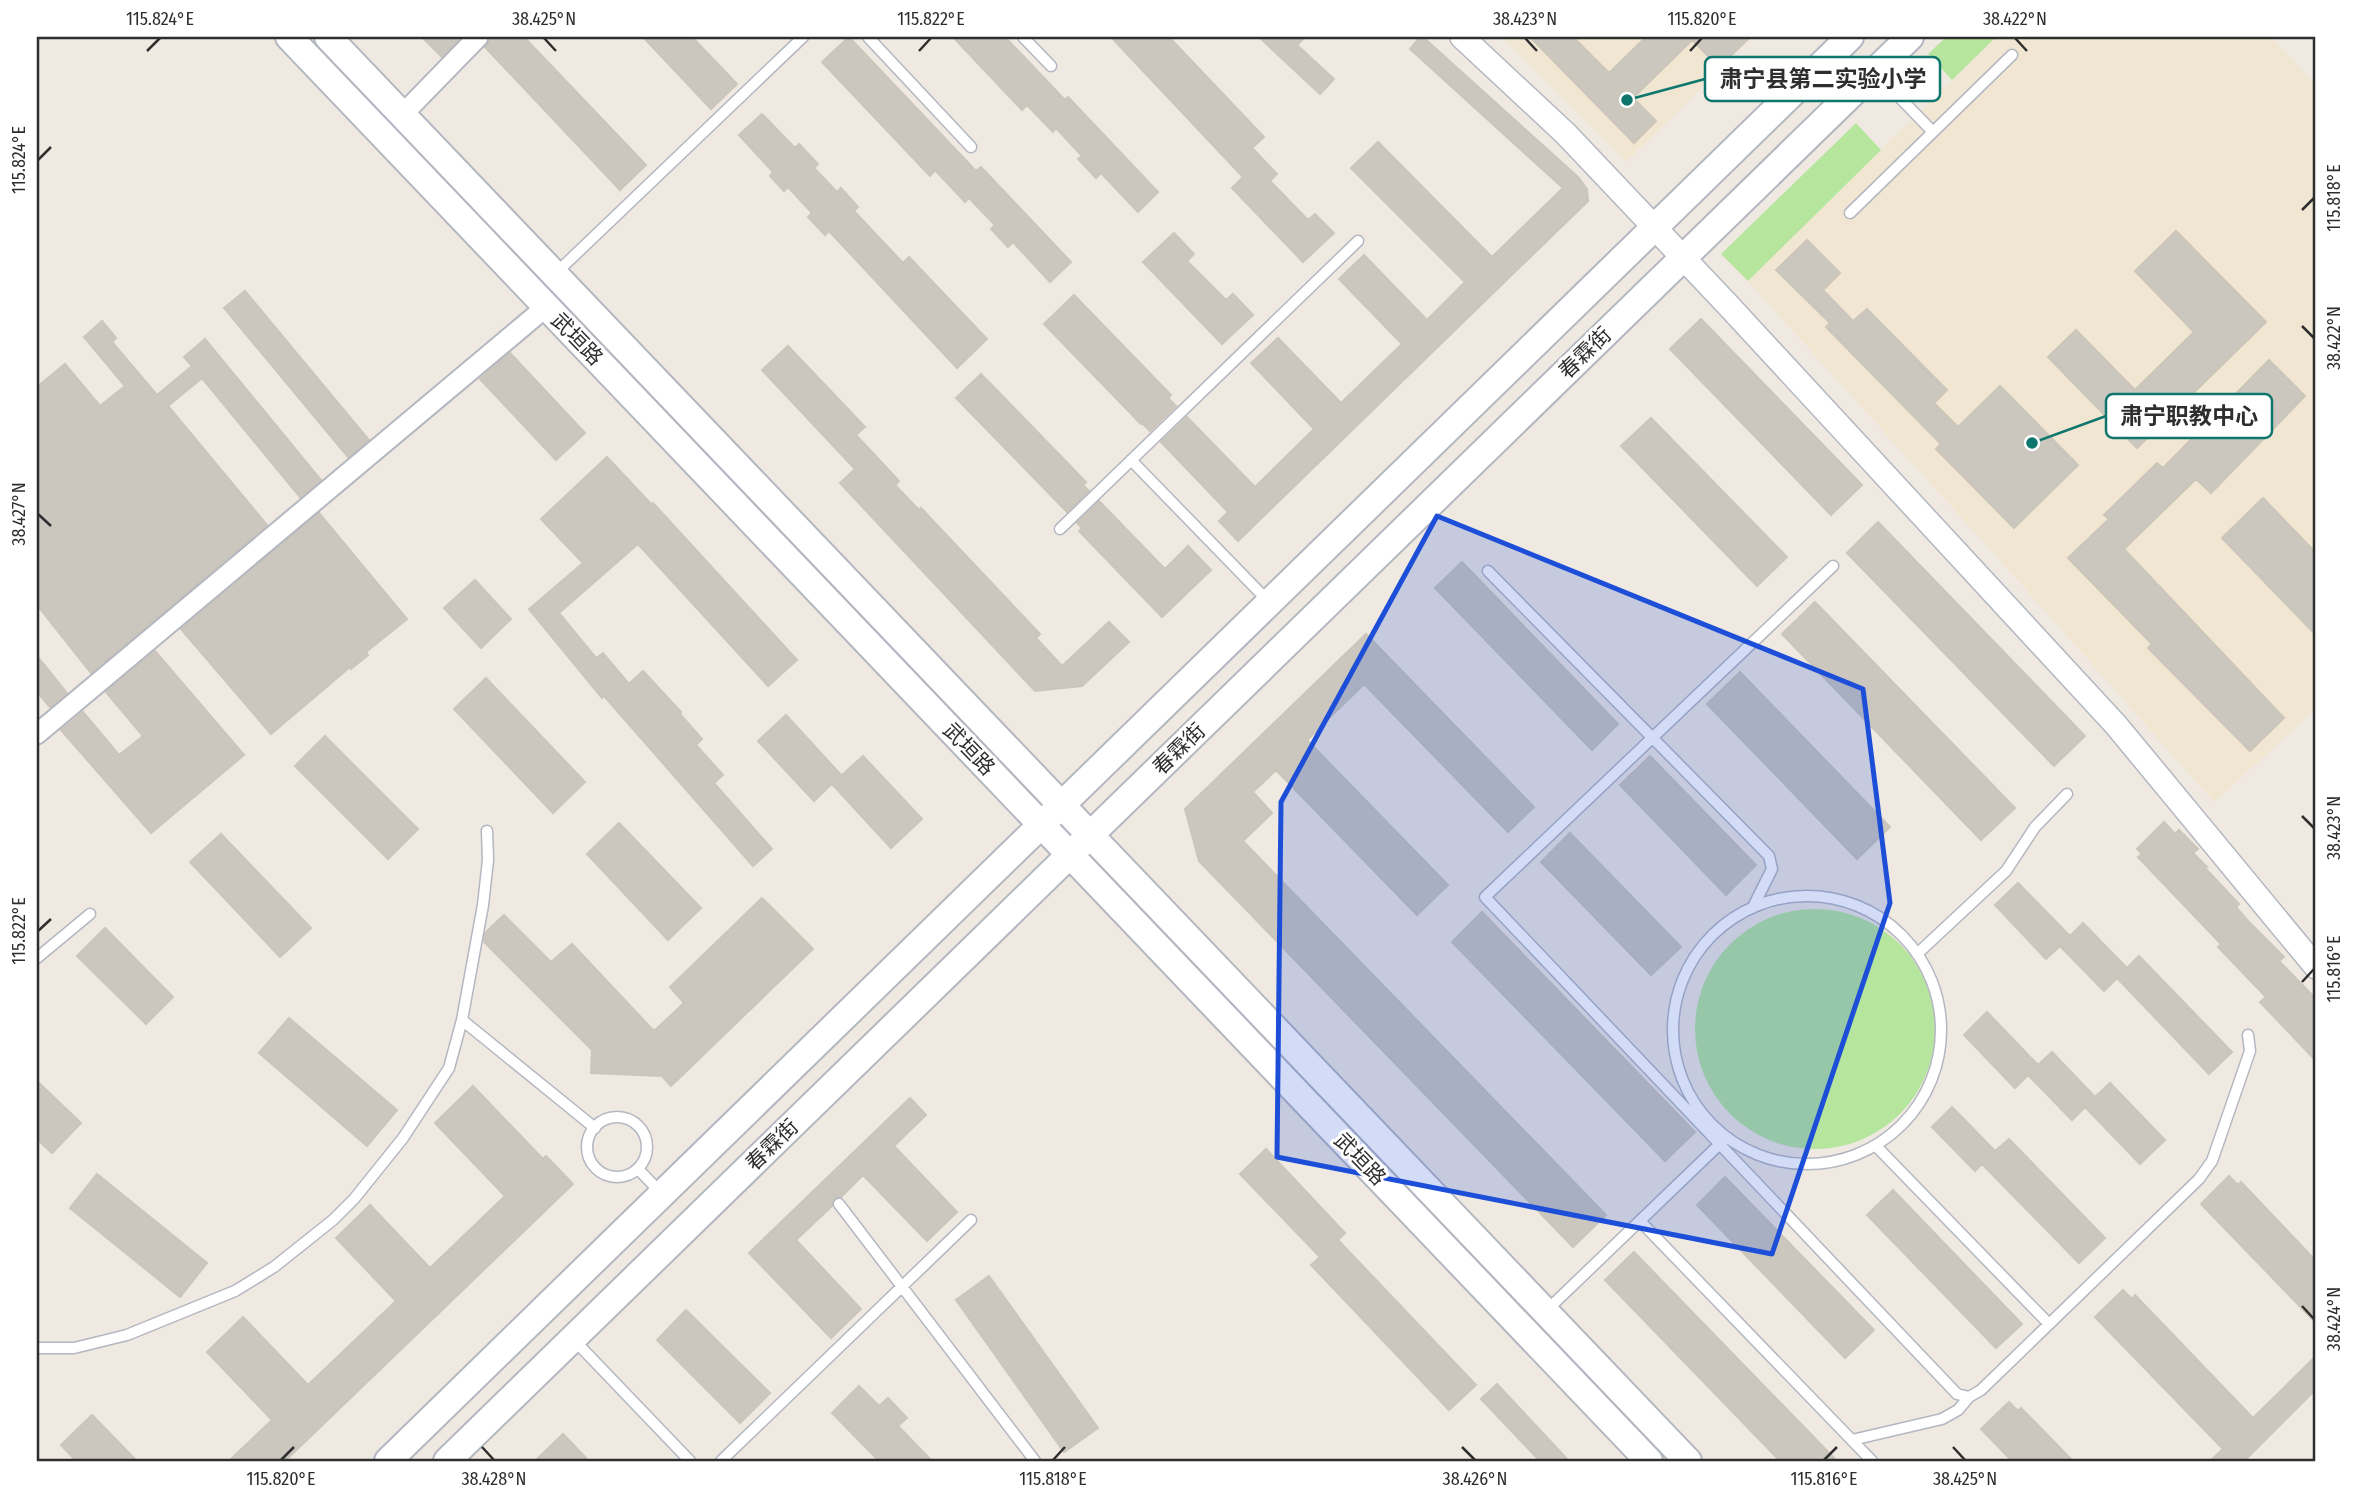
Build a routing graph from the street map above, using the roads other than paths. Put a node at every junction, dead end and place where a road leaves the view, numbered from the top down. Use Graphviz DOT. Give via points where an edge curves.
graph roads {
  1 [pos="289,37"];
  2 [pos="328,37"];
  3 [pos="478,37"];
  4 [pos="803,37"];
  5 [pos="867,37"];
  6 [pos="1023,37"];
  7 [pos="1462,37"];
  8 [pos="1850,37"];
  9 [pos="1910,37"];
  10 [pos="2012,55"];
  11 [pos="1051,66"];
  12 [pos="1874,71"];
  13 [pos="402,115"];
  14 [pos="1933,132"];
  15 [pos="971,147"];
  16 [pos="1850,213"];
  17 [pos="1654,228"];
  18 [pos="1358,241"];
  19 [pos="1682,258"];
  20 [pos="555,275"];
  21 [pos="546,307"];
  22 [pos="1131,460"];
  23 [pos="1060,529"];
  24 [pos="1833,566"];
  25 [pos="1489,571"];
  26 [pos="1270,602"];
  27 [pos="37,734"];
  28 [pos="1652,738"];
  29 [pos="2067,794"];
  30 [pos="1061,805"];
  31 [pos="1041,825"];
  32 [pos="487,831"];
  33 [pos="1090,835"];
  34 [pos="1070,855"];
  35 [pos="1752,908"];
  36 [pos="90,914"];
  37 [pos="1917,954"];
  38 [pos="37,958"];
  39 [pos="2316,967"];
  40 [pos="462,1020"];
  41 [pos="2248,1035"];
  42 [pos="594,1128"];
  43 [pos="1723,1141"];
  44 [pos="1876,1146"];
  45 [pos="638,1169"];
  46 [pos="662,1194"];
  47 [pos="839,1204"];
  48 [pos="971,1220"];
  49 [pos="1640,1221"];
  50 [pos="902,1287"];
  51 [pos="1545,1312"];
  52 [pos="2049,1324"];
  53 [pos="572,1339"];
  54 [pos="37,1348"];
  55 [pos="1969,1397"];
  56 [pos="1852,1440"];
  57 [pos="388,1461"];
  58 [pos="447,1461"];
  59 [pos="690,1461"];
  60 [pos="721,1461"];
  61 [pos="1035,1461"];
  62 [pos="1649,1461"];
  63 [pos="1688,1461"];
  64 [pos="1872,1461"];
  1 -- 21 [label="main road, 武垣路"];
  2 -- 13 [label="main road, 武垣路"];
  3 -- 13 [label="street"];
  4 -- 20 [label="lane"];
  5 -- 15 [label="lane"];
  6 -- 11 [label="lane"];
  7 -- 17 [label="street" via="1566,134"];
  8 -- 17 [label="main road, 春霖街"];
  9 -- 12 [label="main road, 春霖街"];
  10 -- 14 [label="lane"];
  12 -- 14 [label="lane"];
  12 -- 19 [label="main road, 春霖街"];
  13 -- 20 [label="main road, 武垣路"];
  14 -- 16 [label="lane"];
  17 -- 19 [label="street"];
  17 -- 26 [label="main road, 春霖街"];
  18 -- 22 [label="lane"];
  19 -- 33 [label="main road, 春霖街"];
  19 -- 39 [label="street" via="2116,725"];
  20 -- 30 [label="main road, 武垣路"];
  21 -- 27 [label="street"];
  21 -- 31 [label="main road, 武垣路"];
  22 -- 23 [label="lane"];
  22 -- 26 [label="lane"];
  24 -- 28 [label="lane"];
  25 -- 28 [label="lane"];
  26 -- 30 [label="main road, 春霖街"];
  28 -- 35 [label="lane" via="1769,856 1772,869"];
  28 -- 43 [label="lane" via="1485,897"];
  29 -- 37 [label="lane" via="2035,827 2006,871"];
  30 -- 31 [label="main road, 春霖街"];
  30 -- 33 [label="main road, 武垣路"];
  31 -- 34 [label="main road, 武垣路"];
  31 -- 46 [label="main road, 春霖街"];
  32 -- 40 [label="lane" via="483,905"];
  33 -- 34 [label="main road, 春霖街"];
  33 -- 51 [label="main road, 武垣路"];
  34 -- 53 [label="main road, 春霖街"];
  34 -- 62 [label="main road, 武垣路"];
  35 -- 37 [label="lane" via="1807,896 1849,903 1887,923"];
  35 -- 43 [label="lane" via="1731,919 1703,946 1683,979 1674,1017 1673,1039 1683,1081"];
  36 -- 38 [label="lane"];
  37 -- 44 [label="lane" via="1941,1013 1940,1056 1913,1114"];
  40 -- 42 [label="lane"];
  40 -- 54 [label="lane" via="449,1068 381,1167 333,1220 274,1267 235,1292 127,1335 74,1348"];
  41 -- 52 [label="lane" via="2250,1051 2206,1170"];
  42 -- 45 [label="lane" via="588,1150 595,1167 611,1177"];
  42 -- 45 [label="lane" via="607,1119 628,1119 636,1124 647,1141"];
  43 -- 44 [label="lane" via="1800,1164 1842,1160"];
  43 -- 49 [label="lane"];
  43 -- 55 [label="lane" via="1957,1394"];
  44 -- 52 [label="lane"];
  45 -- 46 [label="lane"];
  46 -- 57 [label="main road, 春霖街"];
  47 -- 50 [label="lane"];
  48 -- 50 [label="lane"];
  49 -- 51 [label="lane"];
  49 -- 56 [label="lane"];
  50 -- 60 [label="lane"];
  50 -- 61 [label="lane"];
  51 -- 63 [label="main road, 武垣路"];
  52 -- 55 [label="lane"];
  53 -- 58 [label="main road, 春霖街"];
  53 -- 59 [label="lane"];
  55 -- 56 [label="lane" via="1942,1419"];
  56 -- 64 [label="lane"];
}
